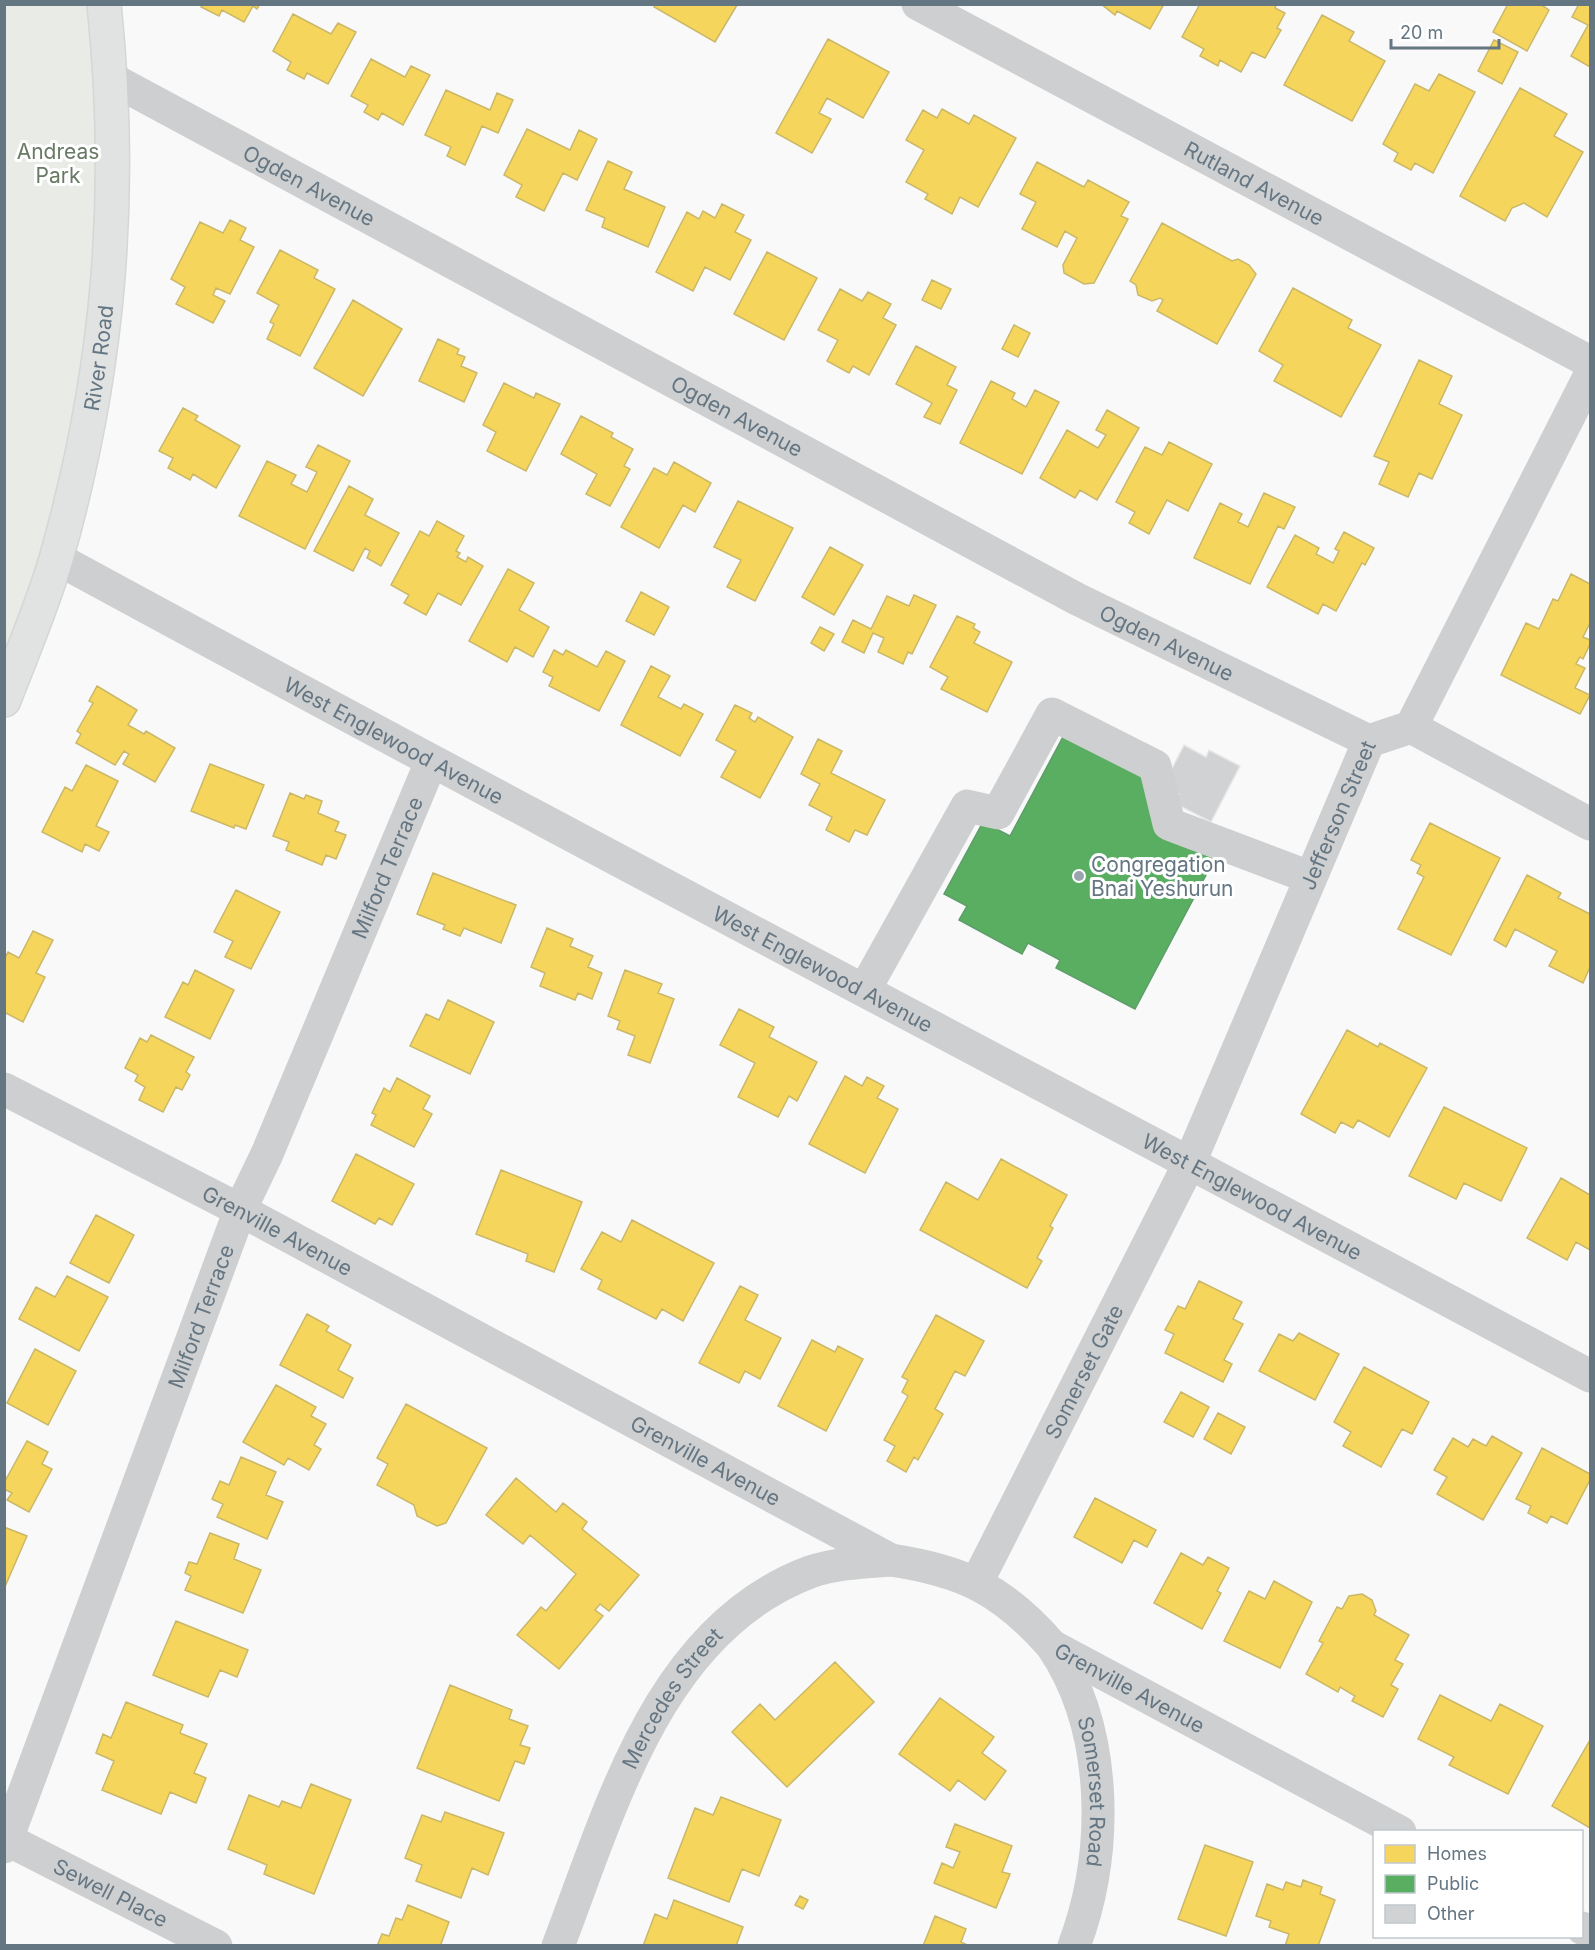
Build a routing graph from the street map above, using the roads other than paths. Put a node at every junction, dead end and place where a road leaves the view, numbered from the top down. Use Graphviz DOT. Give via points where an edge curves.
graph roads {
  1 [pos="104,4"];
  2 [pos="918,4"];
  3 [pos="112,79"];
  4 [pos="1590,362"];
  5 [pos="1590,375"];
  6 [pos="56,558"];
  7 [pos="4,700"];
  8 [pos="1411,727"];
  9 [pos="1369,741"];
  10 [pos="431,762"];
  11 [pos="1590,824"];
  12 [pos="1309,877"];
  13 [pos="865,989"];
  14 [pos="4,1089"];
  15 [pos="1190,1162"];
  16 [pos="240,1210"];
  17 [pos="1590,1376"];
  18 [pos="891,1560"];
  19 [pos="977,1582"];
  20 [pos="1052,1646"];
  21 [pos="1396,1830"];
  22 [pos="6,1842"];
  23 [pos="216,1946"];
  24 [pos="558,1946"];
  25 [pos="1074,1946"];
  1 -- 3 [label="main road, River Road"];
  2 -- 4 [label="street, Rutland Avenue"];
  3 -- 6 [label="main road, River Road" via="112,236 104,330 85,447"];
  3 -- 9 [label="street, Ogden Avenue" via="1077,599"];
  5 -- 8 [label="street"];
  6 -- 7 [label="main road, River Road"];
  6 -- 10 [label="street, West Englewood Avenue"];
  8 -- 9 [label="street, Jefferson Street"];
  8 -- 11 [label="street"];
  9 -- 12 [label="street, Jefferson Street"];
  10 -- 13 [label="street, West Englewood Avenue"];
  10 -- 16 [label="street, Milford Terrace"];
  12 -- 13 [label="street" via="1169,824 1155,766 1052,714 998,813 967,806"];
  12 -- 15 [label="street, Jefferson Street"];
  13 -- 15 [label="street, West Englewood Avenue"];
  14 -- 16 [label="street, Grenville Avenue"];
  15 -- 17 [label="street, West Englewood Avenue"];
  15 -- 19 [label="street, Somerset Gate"];
  16 -- 18 [label="street, Grenville Avenue"];
  16 -- 22 [label="street, Milford Terrace"];
  18 -- 19 [label="street, Grenville Avenue" via="935,1567"];
  18 -- 24 [label="street, Mercedes Street" via="850,1563 811,1572 771,1591 721,1629 678,1676 648,1724 626,1771"];
  19 -- 20 [label="street, Grenville Avenue" via="1025,1616"];
  20 -- 21 [label="street, Grenville Avenue"];
  20 -- 25 [label="street, Somerset Road" via="1081,1702 1092,1743 1097,1809 1092,1874"];
  22 -- 23 [label="street, Sewell Place"];
}
